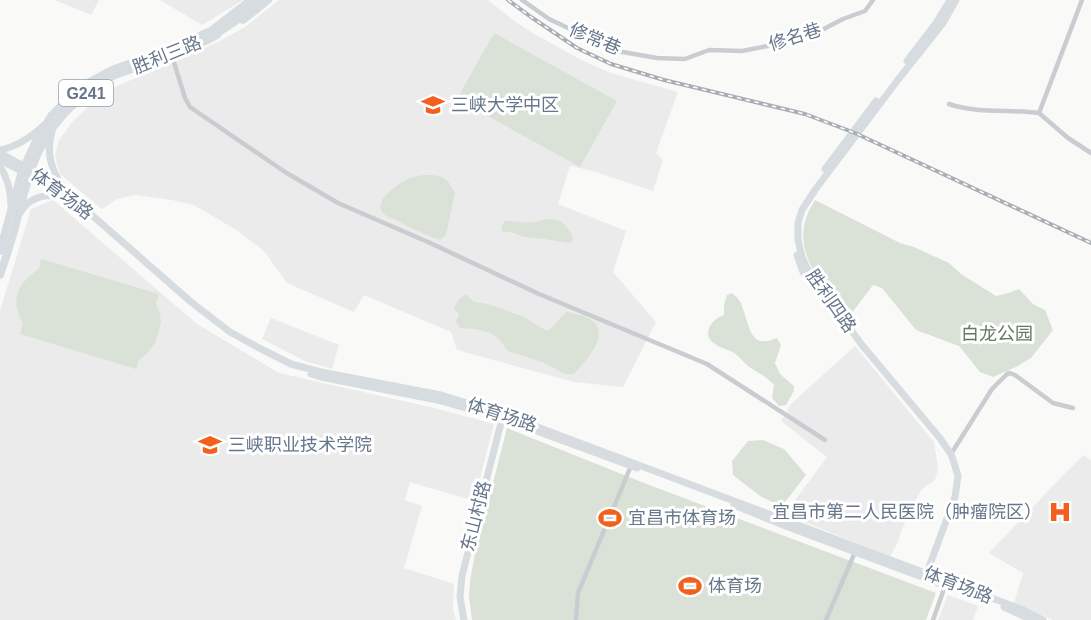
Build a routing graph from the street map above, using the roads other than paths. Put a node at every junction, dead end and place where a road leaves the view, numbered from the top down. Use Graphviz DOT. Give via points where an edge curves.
graph roads {
  1 [pos="254,0"];
  2 [pos="261,0"];
  3 [pos="268,0"];
  4 [pos="522,0"];
  5 [pos="873,0"];
  6 [pos="950,0"];
  7 [pos="956,0"];
  8 [pos="1082,0"];
  9 [pos="236,19"];
  10 [pos="212,34"];
  11 [pos="709,50"];
  12 [pos="172,56"];
  13 [pos="949,104"];
  14 [pos="1039,112"];
  15 [pos="52,121"];
  16 [pos="0,152"];
  17 [pos="1091,153"];
  18 [pos="0,160"];
  19 [pos="0,166"];
  20 [pos="26,171"];
  21 [pos="68,197"];
  22 [pos="14,217"];
  23 [pos="0,251"];
  24 [pos="0,274"];
  25 [pos="1073,408"];
  26 [pos="502,416"];
  27 [pos="825,440"];
  28 [pos="951,454"];
  29 [pos="631,466"];
  30 [pos="855,552"];
  31 [pos="924,575"];
  32 [pos="945,586"];
  33 [pos="464,620"];
  34 [pos="576,620"];
  35 [pos="826,620"];
  36 [pos="933,620"];
  37 [pos="1032,620"];
  38 [pos="1044,620"];
  1 -- 9 [label="highway, G241"];
  1 -- 10 [label="main road, 胜利三路 / G241"];
  2 -- 9 [label="highway, G241"];
  3 -- 10 [label="main road, 胜利三路 / G241" via="238,23"];
  4 -- 11 [label="street, 修常巷" via="549,19 617,51 685,59"];
  5 -- 11 [label="street, 修名巷" via="865,11 783,44 742,51"];
  6 -- 31 [label="main road, 胜利四路" via="812,188 798,209 794,227 803,272 946,454 952,468 951,493"];
  7 -- 28 [label="main road, 胜利四路" via="943,23 815,190 798,223 802,257 810,274"];
  8 -- 14 [label="street"];
  9 -- 10 [label="highway, G241"];
  10 -- 12 [label="main road, 胜利三路 / G241"];
  10 -- 15 [label="main road, 胜利三路 / G241" via="104,74 67,100"];
  12 -- 15 [label="main road, 胜利三路 / G241" via="101,82"];
  12 -- 27 [label="street" via="190,107 285,172 339,203 520,286 707,364"];
  13 -- 14 [label="street" via="980,111"];
  14 -- 17 [label="street"];
  15 -- 16 [label="main road"];
  15 -- 20 [label="main road, 胜利三路 / G241"];
  15 -- 21 [label="main road" via="48,155"];
  16 -- 20 [label="main road, 体育场路"];
  18 -- 20 [label="main road, 体育场路"];
  19 -- 22 [label="main road" via="10,189"];
  20 -- 21 [label="main road, 体育场路"];
  20 -- 22 [label="main road, 胜利三路 / G241"];
  21 -- 22 [label="main road" via="38,197"];
  21 -- 26 [label="main road, 体育场路" via="191,302 230,332 261,349 291,364 441,395"];
  22 -- 23 [label="main road, 胜利三路 / G241"];
  22 -- 24 [label="main road, 胜利三路 / G241"];
  25 -- 28 [label="street" via="1053,404 1015,375 1007,374"];
  26 -- 29 [label="main road, 体育场路"];
  26 -- 31 [label="main road, 体育场路"];
  26 -- 33 [label="main road, 东山村路" via="462,576"];
  28 -- 31 [label="main road, 胜利四路" via="958,476 955,497"];
  29 -- 30 [label="main road, 体育场路"];
  29 -- 34 [label="street" via="578,593"];
  30 -- 31 [label="main road, 体育场路"];
  30 -- 35 [label="street"];
  31 -- 32 [label="main road, 体育场路"];
  31 -- 38 [label="main road, 体育场路"];
  32 -- 36 [label="street"];
  32 -- 37 [label="main road, 体育场路"];
}
